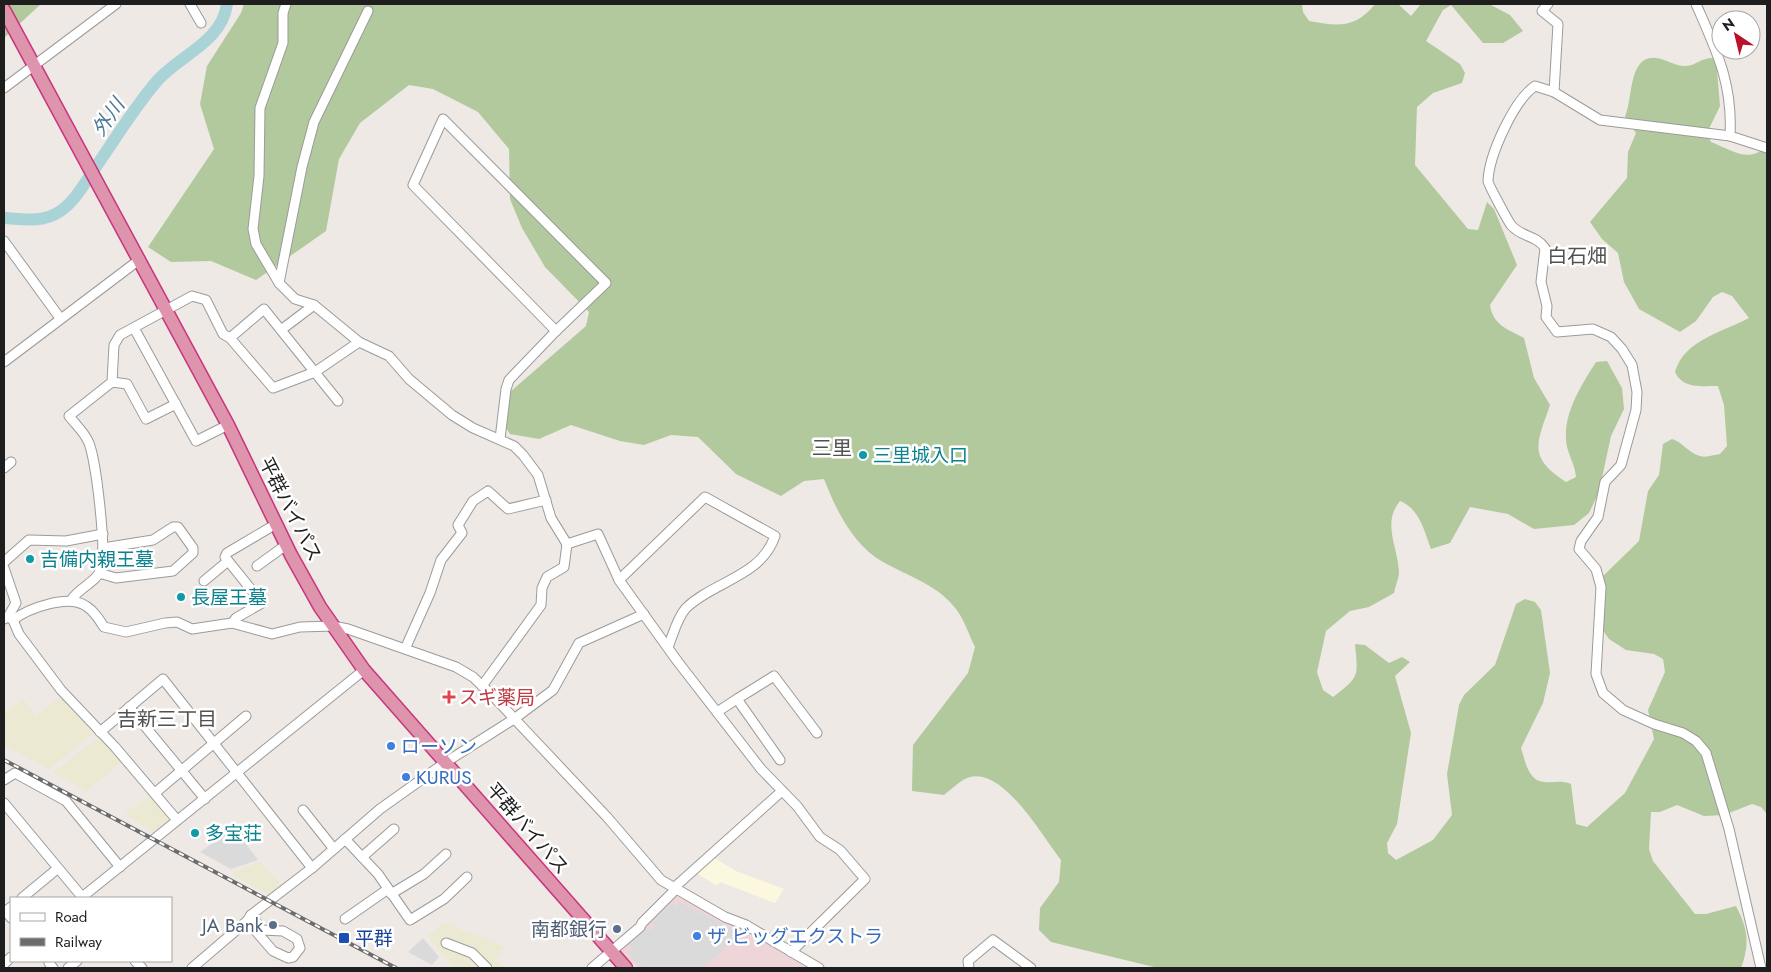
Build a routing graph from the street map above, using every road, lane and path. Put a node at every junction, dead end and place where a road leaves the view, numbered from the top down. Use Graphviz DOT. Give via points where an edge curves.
graph roads {
  1 [pos="116,4"];
  2 [pos="190,4"];
  3 [pos="286,4"];
  4 [pos="1548,4"];
  5 [pos="1696,4"];
  6 [pos="4,10"];
  7 [pos="368,11"];
  8 [pos="201,23"];
  9 [pos="35,65"];
  10 [pos="4,88"];
  11 [pos="1554,92"];
  12 [pos="1730,136"];
  13 [pos="1767,148"];
  14 [pos="4,241"];
  15 [pos="139,260"];
  16 [pos="279,284"];
  17 [pos="314,305"];
  18 [pos="166,311"];
  19 [pos="60,318"];
  20 [pos="134,328"];
  21 [pos="281,330"];
  22 [pos="556,331"];
  23 [pos="230,338"];
  24 [pos="359,342"];
  25 [pos="4,362"];
  26 [pos="315,372"];
  27 [pos="112,382"];
  28 [pos="338,401"];
  29 [pos="176,404"];
  30 [pos="228,424"];
  31 [pos="500,439"];
  32 [pos="546,500"];
  33 [pos="276,524"];
  34 [pos="103,534"];
  35 [pos="566,544"];
  36 [pos="286,545"];
  37 [pos="103,548"];
  38 [pos="4,562"];
  39 [pos="228,562"];
  40 [pos="257,566"];
  41 [pos="4,568"];
  42 [pos="99,573"];
  43 [pos="619,580"];
  44 [pos="204,581"];
  45 [pos="72,599"];
  46 [pos="644,614"];
  47 [pos="8,619"];
  48 [pos="232,623"];
  49 [pos="333,626"];
  50 [pos="668,647"];
  51 [pos="405,650"];
  52 [pos="364,670"];
  53 [pos="482,686"];
  54 [pos="737,699"];
  55 [pos="129,707"];
  56 [pos="717,712"];
  57 [pos="246,716"];
  58 [pos="514,719"];
  59 [pos="100,732"];
  60 [pos="817,733"];
  61 [pos="214,743"];
  62 [pos="780,760"];
  63 [pos="446,762"];
  64 [pos="181,770"];
  65 [pos="238,773"];
  66 [pos="4,780"];
  67 [pos="782,791"];
  68 [pos="155,793"];
  69 [pos="205,799"];
  70 [pos="4,803"];
  71 [pos="303,810"];
  72 [pos="177,820"];
  73 [pos="394,829"];
  74 [pos="345,839"];
  75 [pos="334,848"];
  76 [pos="446,854"];
  77 [pos="362,857"];
  78 [pos="120,867"];
  79 [pos="312,868"];
  80 [pos="58,869"];
  81 [pos="467,877"];
  82 [pos="675,890"];
  83 [pos="390,892"];
  84 [pos="23,897"];
  85 [pos="81,897"];
  86 [pos="83,897"];
  87 [pos="249,918"];
  88 [pos="345,919"];
  89 [pos="446,943"];
  90 [pos="791,952"];
  91 [pos="611,953"];
  92 [pos="192,968"];
  93 [pos="487,968"];
  94 [pos="592,968"];
  95 [pos="626,968"];
  96 [pos="819,968"];
  97 [pos="969,968"];
  98 [pos="1031,968"];
  99 [pos="1761,968"];
  1 -- 9 [label="street"];
  2 -- 8 [label="street"];
  3 -- 16 [label="street" via="283,43 260,108 259,176 253,229 256,244"];
  4 -- 11 [label="street" via="1542,11 1558,24"];
  5 -- 12 [label="street" via="1718,51 1723,70 1729,96"];
  6 -- 9 [label="highway, 平群バイパス"];
  7 -- 16 [label="street" via="314,122"];
  9 -- 10 [label="street"];
  9 -- 15 [label="highway, 平群バイパス"];
  11 -- 12 [label="street" via="1600,120"];
  11 -- 99 [label="street" via="1535,86 1527,92 1497,141 1488,182 1492,194 1519,233 1538,239 1545,248 1542,282 1546,317 1557,332 1592,329 1611,337 1632,365 1637,392 1636,410 1621,465 1605,482 1598,517 1581,541 1580,549 1596,569 1601,587 1596,674 1603,693 1623,710 1683,732 1706,753 1729,829"];
  12 -- 13 [label="street"];
  14 -- 19 [label="street"];
  15 -- 18 [label="highway, 平群バイパス"];
  15 -- 19 [label="street"];
  16 -- 17 [label="street" via="295,299"];
  17 -- 21 [label="street"];
  17 -- 24 [label="street"];
  18 -- 20 [label="street"];
  18 -- 23 [label="street" via="192,296 206,300 223,334"];
  18 -- 30 [label="highway, 平群バイパス"];
  19 -- 25 [label="street"];
  20 -- 27 [label="street" via="120,335 114,345"];
  20 -- 29 [label="street"];
  21 -- 23 [label="street" via="264,309"];
  21 -- 26 [label="street"];
  22 -- 22 [label="street" via="413,185 443,119 606,283"];
  22 -- 31 [label="street" via="509,380"];
  23 -- 26 [label="street" via="273,388"];
  24 -- 26 [label="street"];
  24 -- 31 [label="street" via="388,356 409,379 452,415"];
  26 -- 28 [label="street"];
  27 -- 29 [label="street" via="127,384 146,419"];
  27 -- 34 [label="street" via="69,416 88,441"];
  29 -- 30 [label="street" via="196,441"];
  30 -- 33 [label="highway, 平群バイパス"];
  31 -- 32 [label="street" via="523,455 538,475"];
  32 -- 35 [label="street" via="551,518"];
  32 -- 51 [label="street" via="508,509 488,491 473,501 458,525 462,532 441,560"];
  33 -- 36 [label="highway, 平群バイパス"];
  33 -- 39 [label="street" via="227,553"];
  34 -- 37 [label="street"];
  34 -- 38 [label="street" via="66,541 29,540"];
  35 -- 43 [label="street" via="598,534"];
  35 -- 53 [label="street" via="564,566 548,577 542,588 541,605"];
  36 -- 40 [label="street"];
  36 -- 49 [label="highway, 平群バイパス"];
  37 -- 42 [label="street"];
  37 -- 42 [label="street" via="153,540 178,527 193,553 173,571 116,578"];
  39 -- 44 [label="street"];
  39 -- 48 [label="street" via="262,604"];
  41 -- 47 [label="street" via="16,603"];
  42 -- 45 [label="street"];
  43 -- 46 [label="street"];
  43 -- 50 [label="street" via="705,497 775,536 759,561 737,579 708,593 686,609"];
  45 -- 47 [label="street"];
  45 -- 48 [label="street" via="93,611 104,627 126,632 164,623 177,622 192,630"];
  46 -- 50 [label="street"];
  46 -- 58 [label="street" via="579,643 558,686"];
  47 -- 59 [label="street" via="62,690"];
  48 -- 49 [label="street" via="272,634 300,627"];
  49 -- 51 [label="street"];
  49 -- 52 [label="highway, 平群バイパス"];
  50 -- 56 [label="street"];
  51 -- 53 [label="street" via="456,667"];
  52 -- 63 [label="highway, 平群バイパス"];
  52 -- 65 [label="street"];
  53 -- 58 [label="street"];
  54 -- 56 [label="street"];
  54 -- 60 [label="street" via="774,676"];
  54 -- 62 [label="street"];
  55 -- 59 [label="street"];
  55 -- 61 [label="street" via="163,679"];
  55 -- 64 [label="street"];
  56 -- 67 [label="street"];
  57 -- 61 [label="street"];
  58 -- 63 [label="street"];
  58 -- 82 [label="street" via="607,817 661,880"];
  59 -- 68 [label="street"];
  61 -- 64 [label="street"];
  61 -- 65 [label="street"];
  63 -- 74 [label="street" via="380,809"];
  63 -- 91 [label="highway, 平群バイパス"];
  64 -- 68 [label="street"];
  64 -- 69 [label="street"];
  65 -- 69 [label="street"];
  65 -- 79 [label="street"];
  66 -- 78 [label="street" via="15,774 66,801"];
  67 -- 82 [label="street"];
  67 -- 90 [label="street" via="820,837 840,850 865,879"];
  68 -- 72 [label="street"];
  69 -- 72 [label="street"];
  70 -- 80 [label="street"];
  71 -- 75 [label="street"];
  72 -- 78 [label="street"];
  73 -- 77 [label="street"];
  74 -- 75 [label="street"];
  74 -- 77 [label="street"];
  75 -- 79 [label="street"];
  76 -- 83 [label="street" via="424,874"];
  77 -- 83 [label="street"];
  78 -- 86 [label="street"];
  79 -- 87 [label="street"];
  80 -- 84 [label="street"];
  80 -- 85 [label="street"];
  81 -- 83 [label="street" via="444,899 410,920"];
  82 -- 90 [label="street" via="746,925"];
  82 -- 91 [label="street" via="640,928"];
  83 -- 88 [label="street"];
  87 -- 87 [label="street" via="262,930 283,931 297,939 300,948 297,953 288,958 273,951"];
  87 -- 92 [label="street"];
  89 -- 93 [label="street" via="472,954"];
  90 -- 96 [label="street"];
  91 -- 94 [label="street"];
  91 -- 95 [label="highway, 平群バイパス"];
  97 -- 98 [label="street" via="968,961 993,940"];
}
